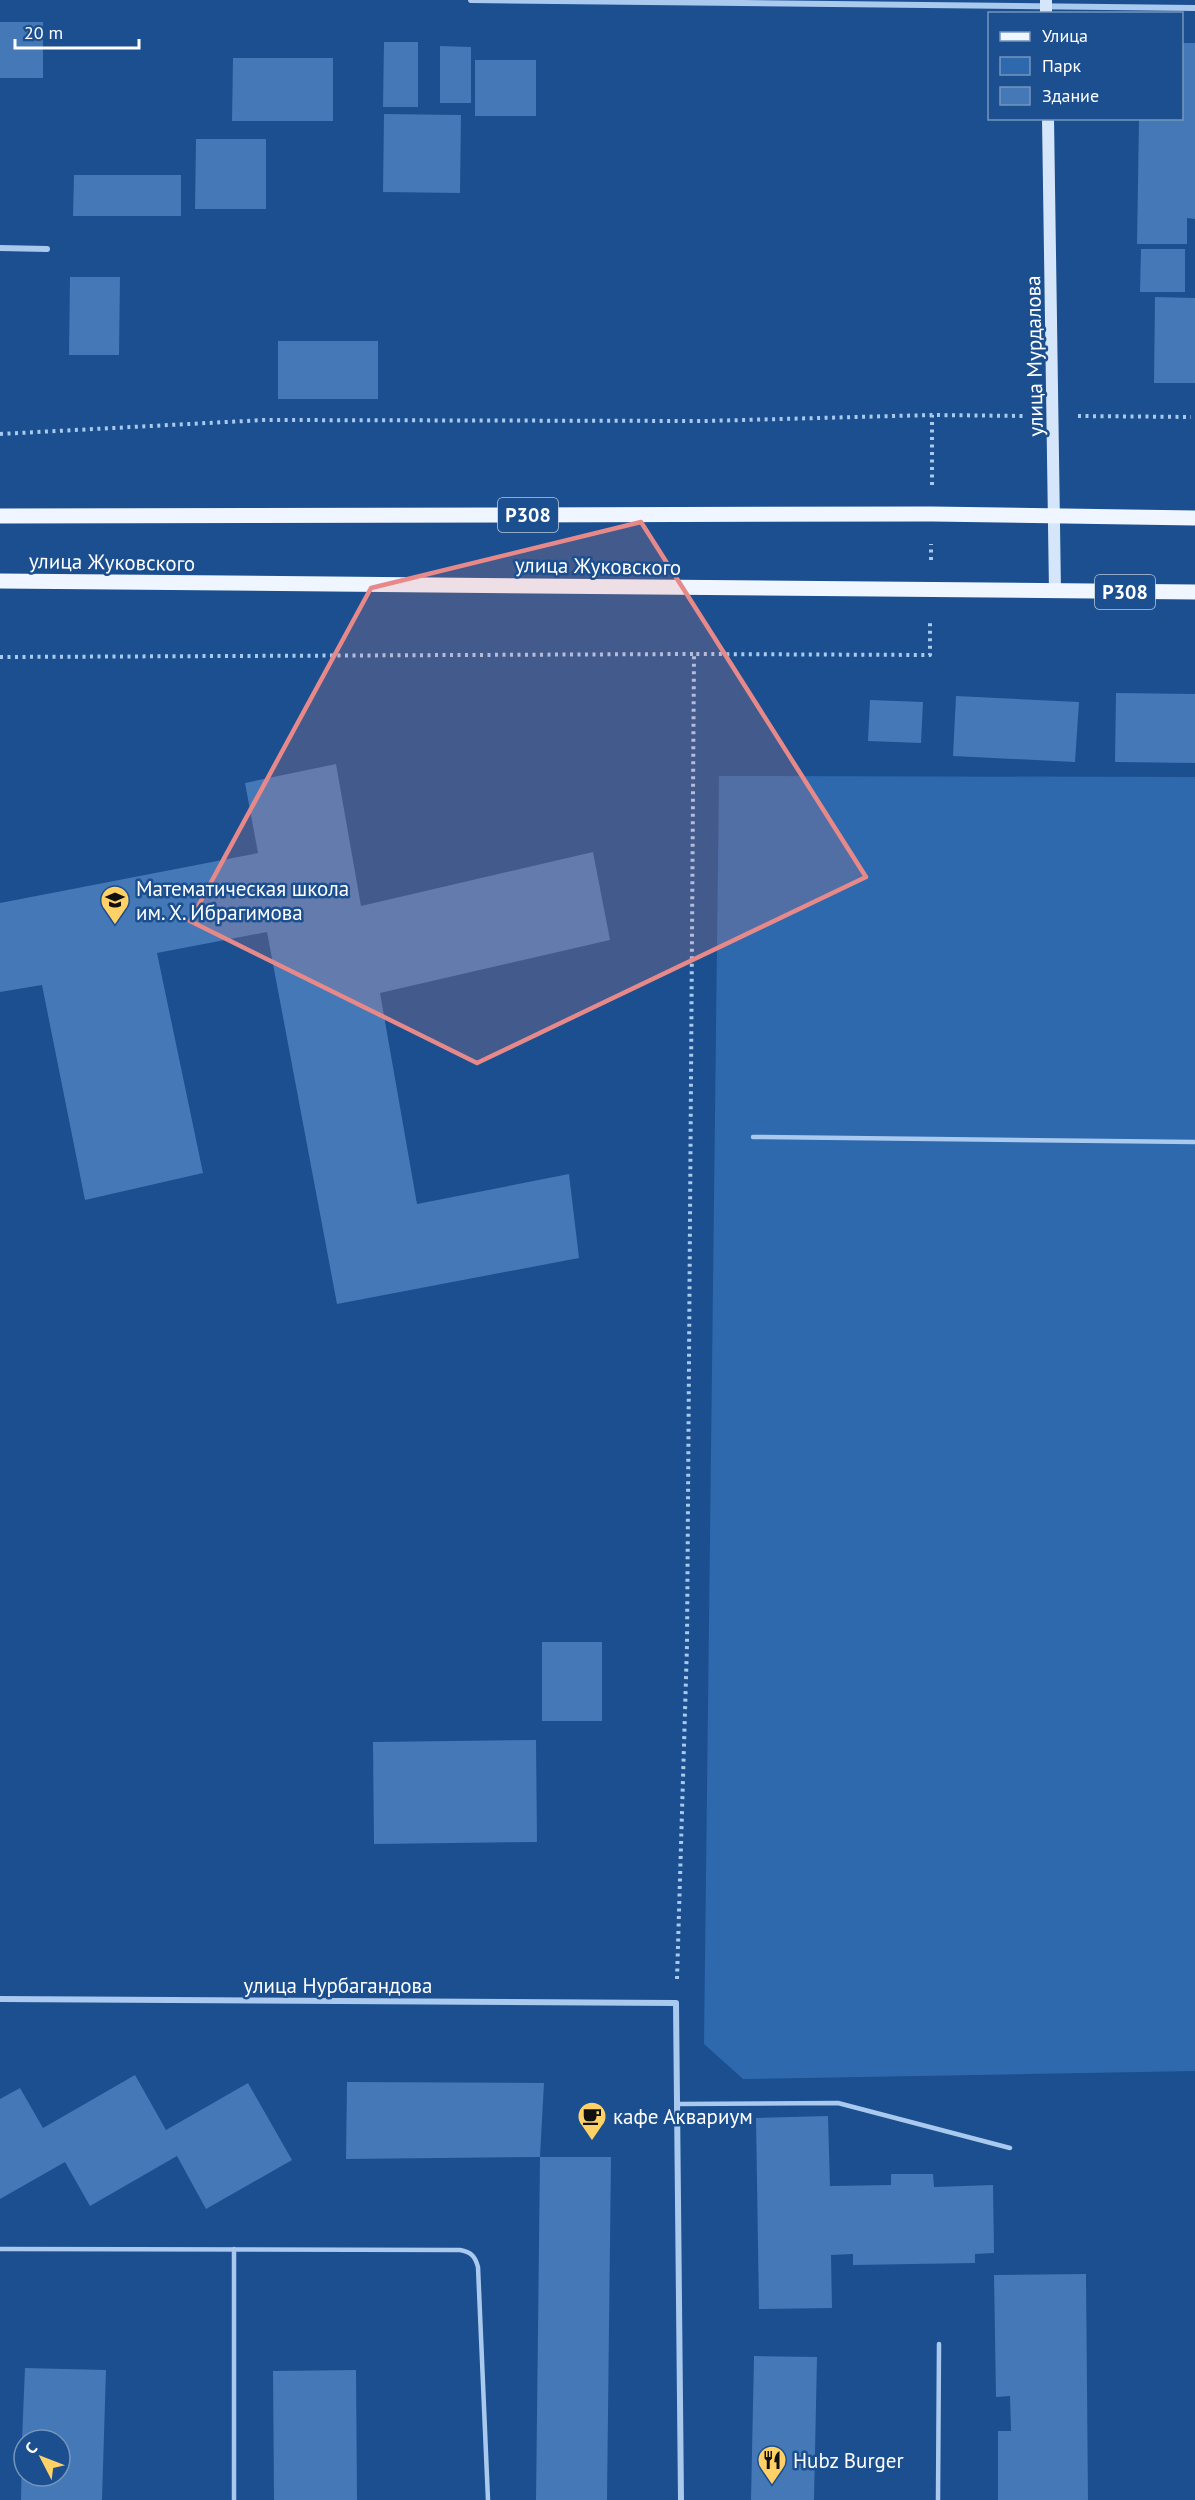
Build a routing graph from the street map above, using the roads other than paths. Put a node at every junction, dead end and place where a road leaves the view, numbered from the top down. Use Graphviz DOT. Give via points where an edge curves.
graph roads {
  1 [pos="471,0"];
  2 [pos="1046,7"];
  3 [pos="1195,8"];
  4 [pos="1048,120"];
  5 [pos="0,248"];
  6 [pos="48,249"];
  7 [pos="1056,515"];
  8 [pos="0,516"];
  9 [pos="1195,518"];
  10 [pos="0,581"];
  11 [pos="1055,592"];
  12 [pos="1195,592"];
  13 [pos="753,1137"];
  14 [pos="1195,1142"];
  15 [pos="0,1999"];
  16 [pos="677,2104"];
  17 [pos="1011,2148"];
  18 [pos="0,2249"];
  19 [pos="234,2249"];
  20 [pos="939,2344"];
  21 [pos="234,2500"];
  22 [pos="488,2500"];
  23 [pos="681,2500"];
  24 [pos="938,2500"];
  1 -- 2 [label="street"];
  2 -- 3 [label="street"];
  4 -- 7 [label="street, улица Мурдалова"];
  5 -- 6 [label="street"];
  7 -- 8 [label="main road, P308"];
  7 -- 9 [label="main road, P308"];
  7 -- 11 [label="street, улица Мурдалова"];
  10 -- 11 [label="main road, улица Жуковского / P308"];
  11 -- 12 [label="main road, улица Жуковского / P308"];
  13 -- 14 [label="lane"];
  15 -- 16 [label="street, улица Нурбагандова" via="676,2003"];
  16 -- 17 [label="lane" via="838,2103"];
  16 -- 23 [label="street"];
  18 -- 19 [label="lane"];
  19 -- 21 [label="lane"];
  19 -- 22 [label="lane" via="469,2252 478,2267"];
  20 -- 24 [label="lane"];
}
